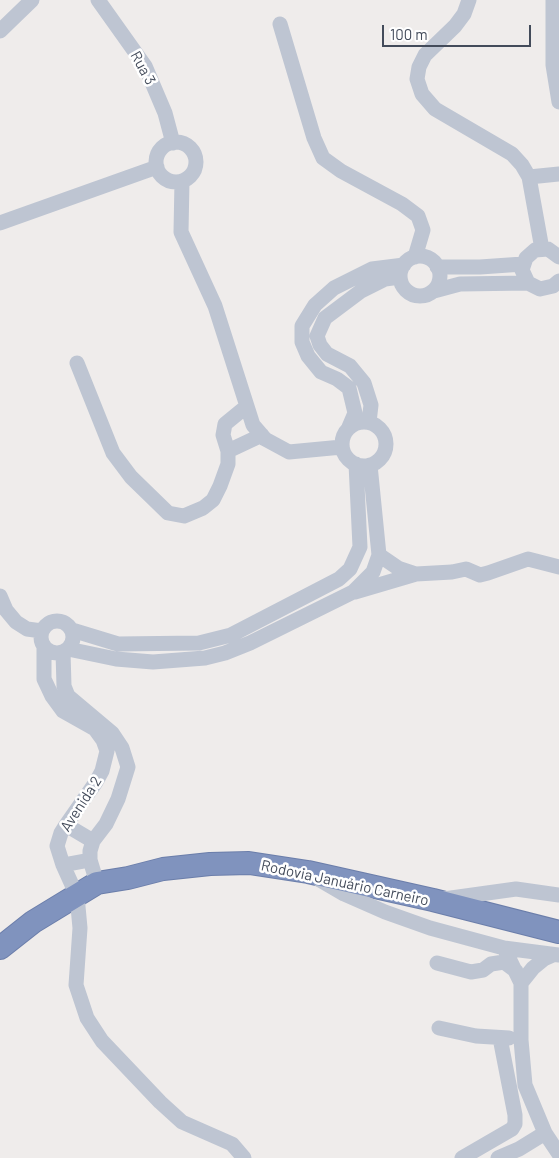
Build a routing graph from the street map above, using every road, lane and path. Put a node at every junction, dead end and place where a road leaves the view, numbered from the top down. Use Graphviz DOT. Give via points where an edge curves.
graph roads {
  1 [pos="32,0"];
  2 [pos="98,0"];
  3 [pos="469,0"];
  4 [pos="553,0"];
  5 [pos="280,24"];
  6 [pos="0,31"];
  7 [pos="559,102"];
  8 [pos="173,143"];
  9 [pos="157,167"];
  10 [pos="559,174"];
  11 [pos="529,178"];
  12 [pos="182,181"];
  13 [pos="0,223"];
  14 [pos="542,249"];
  15 [pos="559,256"];
  16 [pos="523,264"];
  17 [pos="406,267"];
  18 [pos="437,267"];
  19 [pos="559,280"];
  20 [pos="528,283"];
  21 [pos="434,291"];
  22 [pos="77,363"];
  23 [pos="247,406"];
  24 [pos="369,422"];
  25 [pos="349,427"];
  26 [pos="262,435"];
  27 [pos="342,447"];
  28 [pos="228,451"];
  29 [pos="363,464"];
  30 [pos="379,555"];
  31 [pos="559,567"];
  32 [pos="416,574"];
  33 [pos="353,592"];
  34 [pos="0,596"];
  35 [pos="72,630"];
  36 [pos="42,631"];
  37 [pos="44,647"];
  38 [pos="66,651"];
  39 [pos="96,782"];
  40 [pos="118,799"];
  41 [pos="66,825"];
  42 [pos="93,841"];
  43 [pos="90,860"];
  44 [pos="62,865"];
  45 [pos="308,872"];
  46 [pos="97,883"];
  47 [pos="559,895"];
  48 [pos="77,896"];
  49 [pos="433,900"];
  50 [pos="559,932"];
  51 [pos="0,948"];
  52 [pos="504,948"];
  53 [pos="556,955"];
  54 [pos="437,963"];
  55 [pos="519,977"];
  56 [pos="439,1028"];
  57 [pos="500,1038"];
  58 [pos="521,1040"];
  59 [pos="545,1133"];
  60 [pos="559,1154"];
  61 [pos="244,1158"];
  62 [pos="462,1158"];
  63 [pos="498,1158"];
  1 -- 6 [label="street"];
  2 -- 8 [label="street, Rua 3" via="145,66 165,113"];
  3 -- 11 [label="street" via="455,26 425,55 417,79 422,94 435,108 512,154"];
  4 -- 7 [label="street" via="553,65"];
  5 -- 17 [label="street" via="323,158 418,216 424,230"];
  8 -- 9 [label="street" via="158,154"];
  8 -- 12 [label="street" via="186,145 194,155 195,168"];
  9 -- 12 [label="street" via="169,181"];
  9 -- 13 [label="street"];
  10 -- 11 [label="street"];
  11 -- 14 [label="street"];
  12 -- 23 [label="street" via="181,232 215,306"];
  14 -- 15 [label="street"];
  14 -- 16 [label="street" via="530,253"];
  16 -- 18 [label="street"];
  16 -- 20 [label="street"];
  17 -- 18 [label="street" via="428,258"];
  17 -- 21 [label="street" via="405,289 416,296"];
  17 -- 24 [label="street" via="361,291 325,318 317,336 326,354 350,366 364,383 371,405"];
  17 -- 25 [label="street" via="372,269 334,288 316,305 302,326 302,342 308,356 321,372 349,388 355,413"];
  18 -- 21 [label="street" via="440,280"];
  19 -- 20 [label="street" via="547,289"];
  20 -- 21 [label="street" via="460,284"];
  22 -- 28 [label="street" via="113,453 131,477 168,513 184,516 213,500 228,464"];
  23 -- 26 [label="street" via="253,425"];
  23 -- 28 [label="street" via="225,424 223,435"];
  24 -- 25 [label="street"];
  24 -- 29 [label="street" via="381,430 386,442 382,456"];
  25 -- 27 [label="street"];
  26 -- 27 [label="street" via="289,452"];
  26 -- 28 [label="street"];
  27 -- 29 [label="street" via="349,460"];
  29 -- 30 [label="street"];
  29 -- 35 [label="street" via="360,547 350,569 339,579 231,636 200,643 118,644"];
  30 -- 32 [label="street" via="398,568"];
  30 -- 33 [label="street" via="373,572"];
  31 -- 32 [label="street" via="528,559 488,574 480,575 466,569"];
  32 -- 33 [label="street"];
  33 -- 38 [label="street" via="250,643 204,658 153,662"];
  34 -- 36 [label="street" via="16,622 26,629"];
  35 -- 36 [label="street" via="65,622 54,621"];
  35 -- 38 [label="street" via="73,640"];
  36 -- 37 [label="street"];
  37 -- 38 [label="street" via="53,653"];
  37 -- 39 [label="street, Avenida 2" via="44,680 52,696 63,711 95,729 103,740 107,751"];
  38 -- 40 [label="street, Avenida 2" via="64,686 68,696 112,733 122,748 128,767"];
  39 -- 40 [label="street"];
  39 -- 41 [label="street, Avenida 2"];
  40 -- 42 [label="street, Avenida 2"];
  41 -- 42 [label="street"];
  41 -- 44 [label="street, Avenida 2" via="57,846"];
  42 -- 43 [label="street, Avenida 2"];
  43 -- 44 [label="street"];
  43 -- 46 [label="street, Avenida 2"];
  44 -- 48 [label="street, Avenida 2"];
  45 -- 46 [label="highway, Rodovia Januário Carneiro" via="249,863 210,864 163,869"];
  45 -- 49 [label="highway, Rodovia Januário Carneiro"];
  45 -- 52 [label="street" via="344,894 385,912"];
  46 -- 48 [label="highway, Rodovia Januário Carneiro"];
  47 -- 49 [label="street" via="516,889"];
  48 -- 51 [label="highway, Rodovia Januário Carneiro" via="33,922"];
  48 -- 61 [label="street" via="80,928 76,985 87,1018 102,1040 182,1122 232,1144"];
  49 -- 50 [label="highway, Rodovia Januário Carneiro"];
  52 -- 53 [label="street"];
  52 -- 55 [label="street"];
  53 -- 55 [label="street"];
  54 -- 55 [label="street" via="472,972 504,962"];
  55 -- 58 [label="street"];
  56 -- 57 [label="street"];
  57 -- 58 [label="street"];
  57 -- 62 [label="street" via="516,1124"];
  58 -- 59 [label="street" via="525,1085"];
  59 -- 60 [label="street"];
  59 -- 63 [label="street"];
}
